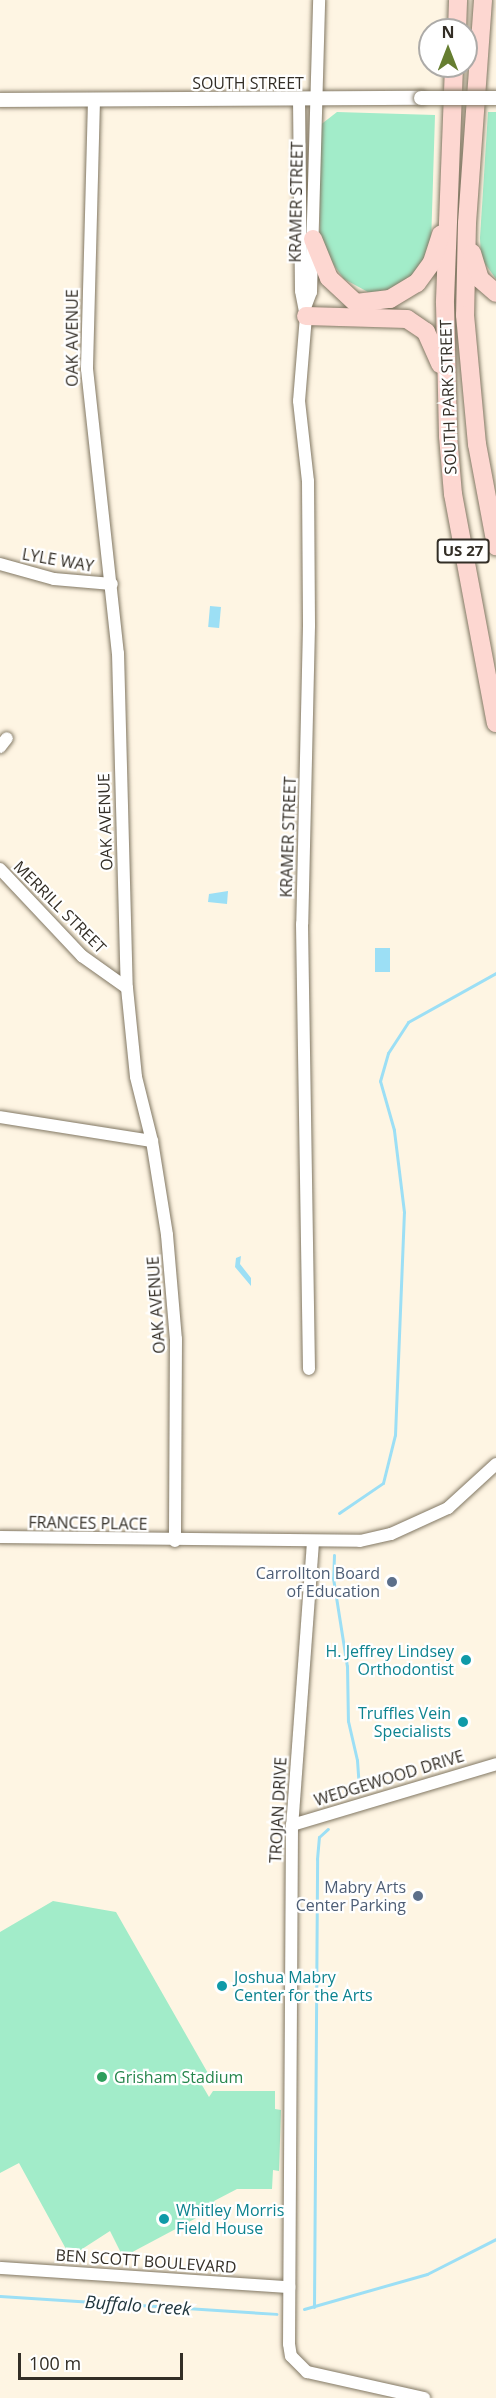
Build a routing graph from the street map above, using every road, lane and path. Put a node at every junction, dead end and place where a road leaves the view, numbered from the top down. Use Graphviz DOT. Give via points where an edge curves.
graph roads {
  1 [pos="319,0"];
  2 [pos="458,0"];
  3 [pos="483,0"];
  4 [pos="457,18"];
  5 [pos="453,78"];
  6 [pos="496,98"];
  7 [pos="299,99"];
  8 [pos="315,99"];
  9 [pos="0,100"];
  10 [pos="94,100"];
  11 [pos="448,209"];
  12 [pos="467,223"];
  13 [pos="313,239"];
  14 [pos="496,293"];
  15 [pos="356,303"];
  16 [pos="306,310"];
  17 [pos="444,377"];
  18 [pos="496,515"];
  19 [pos="495,543"];
  20 [pos="0,564"];
  21 [pos="112,584"];
  22 [pos="496,723"];
  23 [pos="0,869"];
  24 [pos="127,988"];
  25 [pos="0,1118"];
  26 [pos="152,1141"];
  27 [pos="309,1369"];
  28 [pos="496,1464"];
  29 [pos="0,1537"];
  30 [pos="175,1541"];
  31 [pos="313,1542"];
  32 [pos="496,1764"];
  33 [pos="292,1826"];
  34 [pos="0,2268"];
  35 [pos="289,2287"];
  36 [pos="392,2395"];
  37 [pos="423,2398"];
  1 -- 8 [label="street, KRAMER STREET"];
  2 -- 4 [label="main road"];
  3 -- 12 [label="main road, SOUTH PARK STREET / US 27"];
  5 -- 11 [label="main road, SOUTH PARK STREET / US 27"];
  6 -- 8 [label="street, SOUTH STREET, bridge"];
  7 -- 8 [label="street, SOUTH STREET"];
  7 -- 10 [label="street, SOUTH STREET"];
  7 -- 16 [label="street, KRAMER STREET" via="301,291"];
  8 -- 13 [label="street, KRAMER STREET"];
  9 -- 10 [label="street, SOUTH STREET"];
  10 -- 21 [label="street, OAK AVENUE" via="87,369"];
  11 -- 15 [label="main road" via="432,262 417,283 390,298"];
  11 -- 17 [label="main road, SOUTH PARK STREET / US 27"];
  12 -- 14 [label="main road" via="475,269"];
  12 -- 19 [label="main road, SOUTH PARK STREET / US 27" via="465,315 470,383"];
  13 -- 15 [label="main road" via="329,278"];
  13 -- 16 [label="street, KRAMER STREET" via="311,292"];
  15 -- 16 [label="main road"];
  16 -- 17 [label="main road" via="407,319 431,339"];
  16 -- 27 [label="street, KRAMER STREET" via="299,401 308,481 302,924"];
  17 -- 22 [label="main road, SOUTH PARK STREET / US 27" via="453,494"];
  18 -- 19 [label="main road"];
  20 -- 21 [label="street, LYLE WAY" via="54,579"];
  21 -- 24 [label="street, OAK AVENUE" via="118,653"];
  23 -- 24 [label="street, MERRILL STREET" via="82,957"];
  24 -- 26 [label="street, OAK AVENUE" via="136,1077"];
  25 -- 26 [label="street"];
  26 -- 30 [label="street, OAK AVENUE" via="167,1235 176,1339"];
  28 -- 31 [label="street" via="474,1488 420,1523 360,1541"];
  29 -- 30 [label="street, FRANCES PLACE"];
  30 -- 31 [label="street, FRANCES PLACE"];
  31 -- 33 [label="street, TROJAN DRIVE"];
  32 -- 33 [label="street, WEDGEWOOD DRIVE"];
  33 -- 35 [label="street, TROJAN DRIVE"];
  34 -- 35 [label="street, BEN SCOTT BOULEVARD"];
  35 -- 36 [label="street, TROJAN DRIVE" via="291,2356 304,2369"];
  36 -- 37 [label="street, TROJAN DRIVE"];
}
